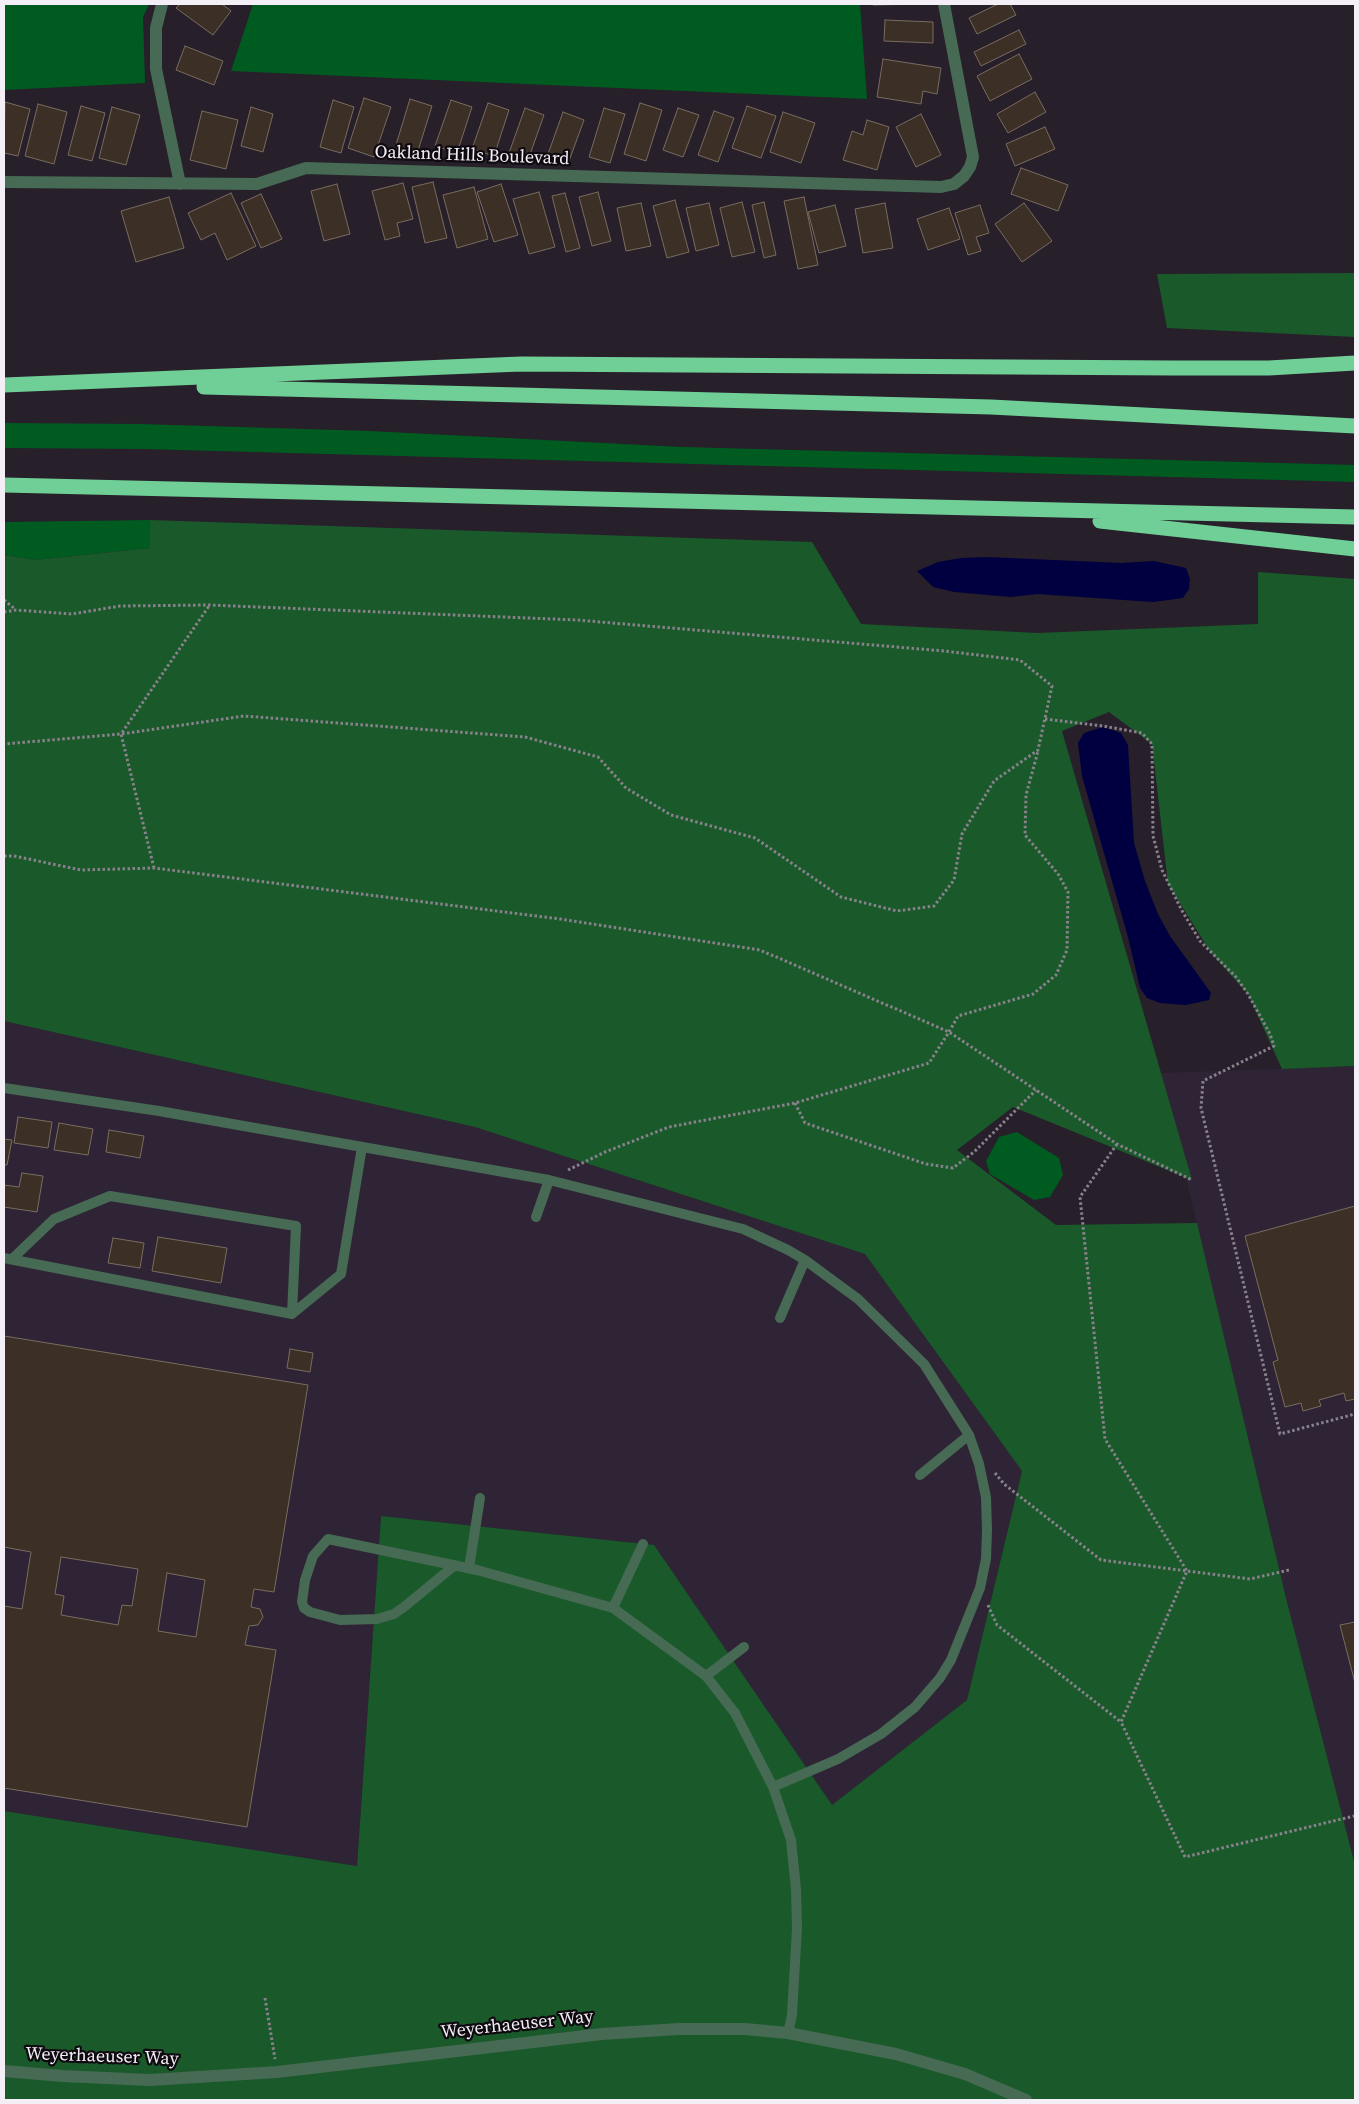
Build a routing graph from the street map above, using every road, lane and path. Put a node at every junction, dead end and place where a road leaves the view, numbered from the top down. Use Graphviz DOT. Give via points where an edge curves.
graph roads {
  1 [pos="162,4"];
  2 [pos="944,4"];
  3 [pos="4,182"];
  4 [pos="180,184"];
  5 [pos="1355,363"];
  6 [pos="70,384"];
  7 [pos="4,385"];
  8 [pos="1355,426"];
  9 [pos="4,485"];
  10 [pos="1001,510"];
  11 [pos="1355,518"];
  12 [pos="1355,549"];
  13 [pos="4,600"];
  14 [pos="209,605"];
  15 [pos="16,610"];
  16 [pos="4,612"];
  17 [pos="1045,719"];
  18 [pos="121,734"];
  19 [pos="4,744"];
  20 [pos="1038,750"];
  21 [pos="4,856"];
  22 [pos="154,868"];
  23 [pos="949,1032"];
  24 [pos="4,1088"];
  25 [pos="1036,1090"];
  26 [pos="796,1103"];
  27 [pos="1117,1144"];
  28 [pos="362,1147"];
  29 [pos="549,1180"];
  30 [pos="1192,1180"];
  31 [pos="536,1217"];
  32 [pos="8,1259"];
  33 [pos="806,1260"];
  34 [pos="292,1314"];
  35 [pos="780,1318"];
  36 [pos="1355,1414"];
  37 [pos="969,1435"];
  38 [pos="994,1470"];
  39 [pos="920,1475"];
  40 [pos="480,1498"];
  41 [pos="643,1544"];
  42 [pos="455,1565"];
  43 [pos="469,1568"];
  44 [pos="1289,1570"];
  45 [pos="1187,1571"];
  46 [pos="980,1588"];
  47 [pos="613,1608"];
  48 [pos="744,1647"];
  49 [pos="706,1676"];
  50 [pos="1121,1722"];
  51 [pos="773,1787"];
  52 [pos="1354,1816"];
  53 [pos="265,1998"];
  54 [pos="788,2033"];
  55 [pos="4,2071"];
  56 [pos="277,2072"];
  57 [pos="1026,2100"];
  1 -- 4 [label="street" via="156,28 156,69"];
  2 -- 4 [label="street, Oakland Hills Boulevard" via="973,157 964,176 954,184 941,187 306,168 257,184"];
  3 -- 4 [label="street, Oakland Hills Boulevard"];
  5 -- 6 [label="highway" via="1269,368 521,364"];
  6 -- 7 [label="highway"];
  6 -- 8 [label="highway" via="991,407"];
  9 -- 10 [label="highway"];
  10 -- 11 [label="highway"];
  10 -- 12 [label="highway"];
  13 -- 15 [label="path"];
  14 -- 15 [label="path" via="120,606 72,614"];
  14 -- 17 [label="path" via="577,620 1020,660 1052,686"];
  14 -- 18 [label="path"];
  15 -- 16 [label="path"];
  17 -- 20 [label="path"];
  17 -- 36 [label="path" via="1142,733 1152,744 1153,836 1162,870 1200,941 1236,977 1248,994 1274,1046 1203,1081 1201,1108 1280,1434"];
  18 -- 19 [label="path"];
  18 -- 20 [label="path" via="244,716 525,737 598,757 626,788 670,815 755,838 841,896 897,911 934,906 954,880 962,834 994,781"];
  18 -- 22 [label="path"];
  20 -- 23 [label="path" via="1026,795 1025,835 1058,874 1068,892 1067,950 1056,975 1034,994 958,1016"];
  21 -- 22 [label="path" via="81,870"];
  22 -- 23 [label="path" via="560,919 760,950"];
  23 -- 25 [label="path"];
  23 -- 26 [label="path" via="928,1062"];
  24 -- 28 [label="lane" via="160,1111"];
  25 -- 26 [label="path" via="974,1152 953,1168 926,1164 805,1122"];
  25 -- 27 [label="path"];
  26 -- 29 [label="path" via="669,1127 605,1152"];
  27 -- 30 [label="path"];
  27 -- 45 [label="path" via="1080,1197 1105,1439"];
  28 -- 29 [label="lane"];
  28 -- 34 [label="lane" via="341,1274"];
  29 -- 31 [label="lane"];
  29 -- 33 [label="lane" via="743,1229"];
  32 -- 34 [label="lane"];
  32 -- 34 [label="lane" via="54,1219 110,1196 296,1226"];
  33 -- 35 [label="lane"];
  33 -- 37 [label="lane" via="858,1299 924,1364"];
  37 -- 39 [label="lane"];
  37 -- 46 [label="lane" via="986,1497 986,1559"];
  38 -- 45 [label="path" via="1004,1484 1101,1560"];
  40 -- 43 [label="lane"];
  41 -- 47 [label="lane"];
  42 -- 42 [label="lane" via="404,1607 378,1619 340,1620 310,1612 302,1602 304,1580 313,1556 328,1539"];
  42 -- 43 [label="lane"];
  43 -- 47 [label="lane"];
  44 -- 45 [label="path" via="1250,1579"];
  45 -- 50 [label="path"];
  46 -- 50 [label="path" via="997,1624"];
  46 -- 51 [label="lane" via="951,1660 915,1707 880,1734 838,1759"];
  47 -- 49 [label="lane"];
  48 -- 49 [label="lane"];
  49 -- 51 [label="lane" via="735,1713"];
  50 -- 52 [label="path" via="1185,1857"];
  51 -- 54 [label="lane" via="791,1840 796,1889 797,1928"];
  53 -- 56 [label="path"];
  54 -- 56 [label="street, Weyerhaeuser Way" via="678,2029 602,2034"];
  54 -- 57 [label="street, Weyerhaeuser Way" via="896,2054 964,2074"];
  55 -- 56 [label="street, Weyerhaeuser Way" via="150,2080"];
}
